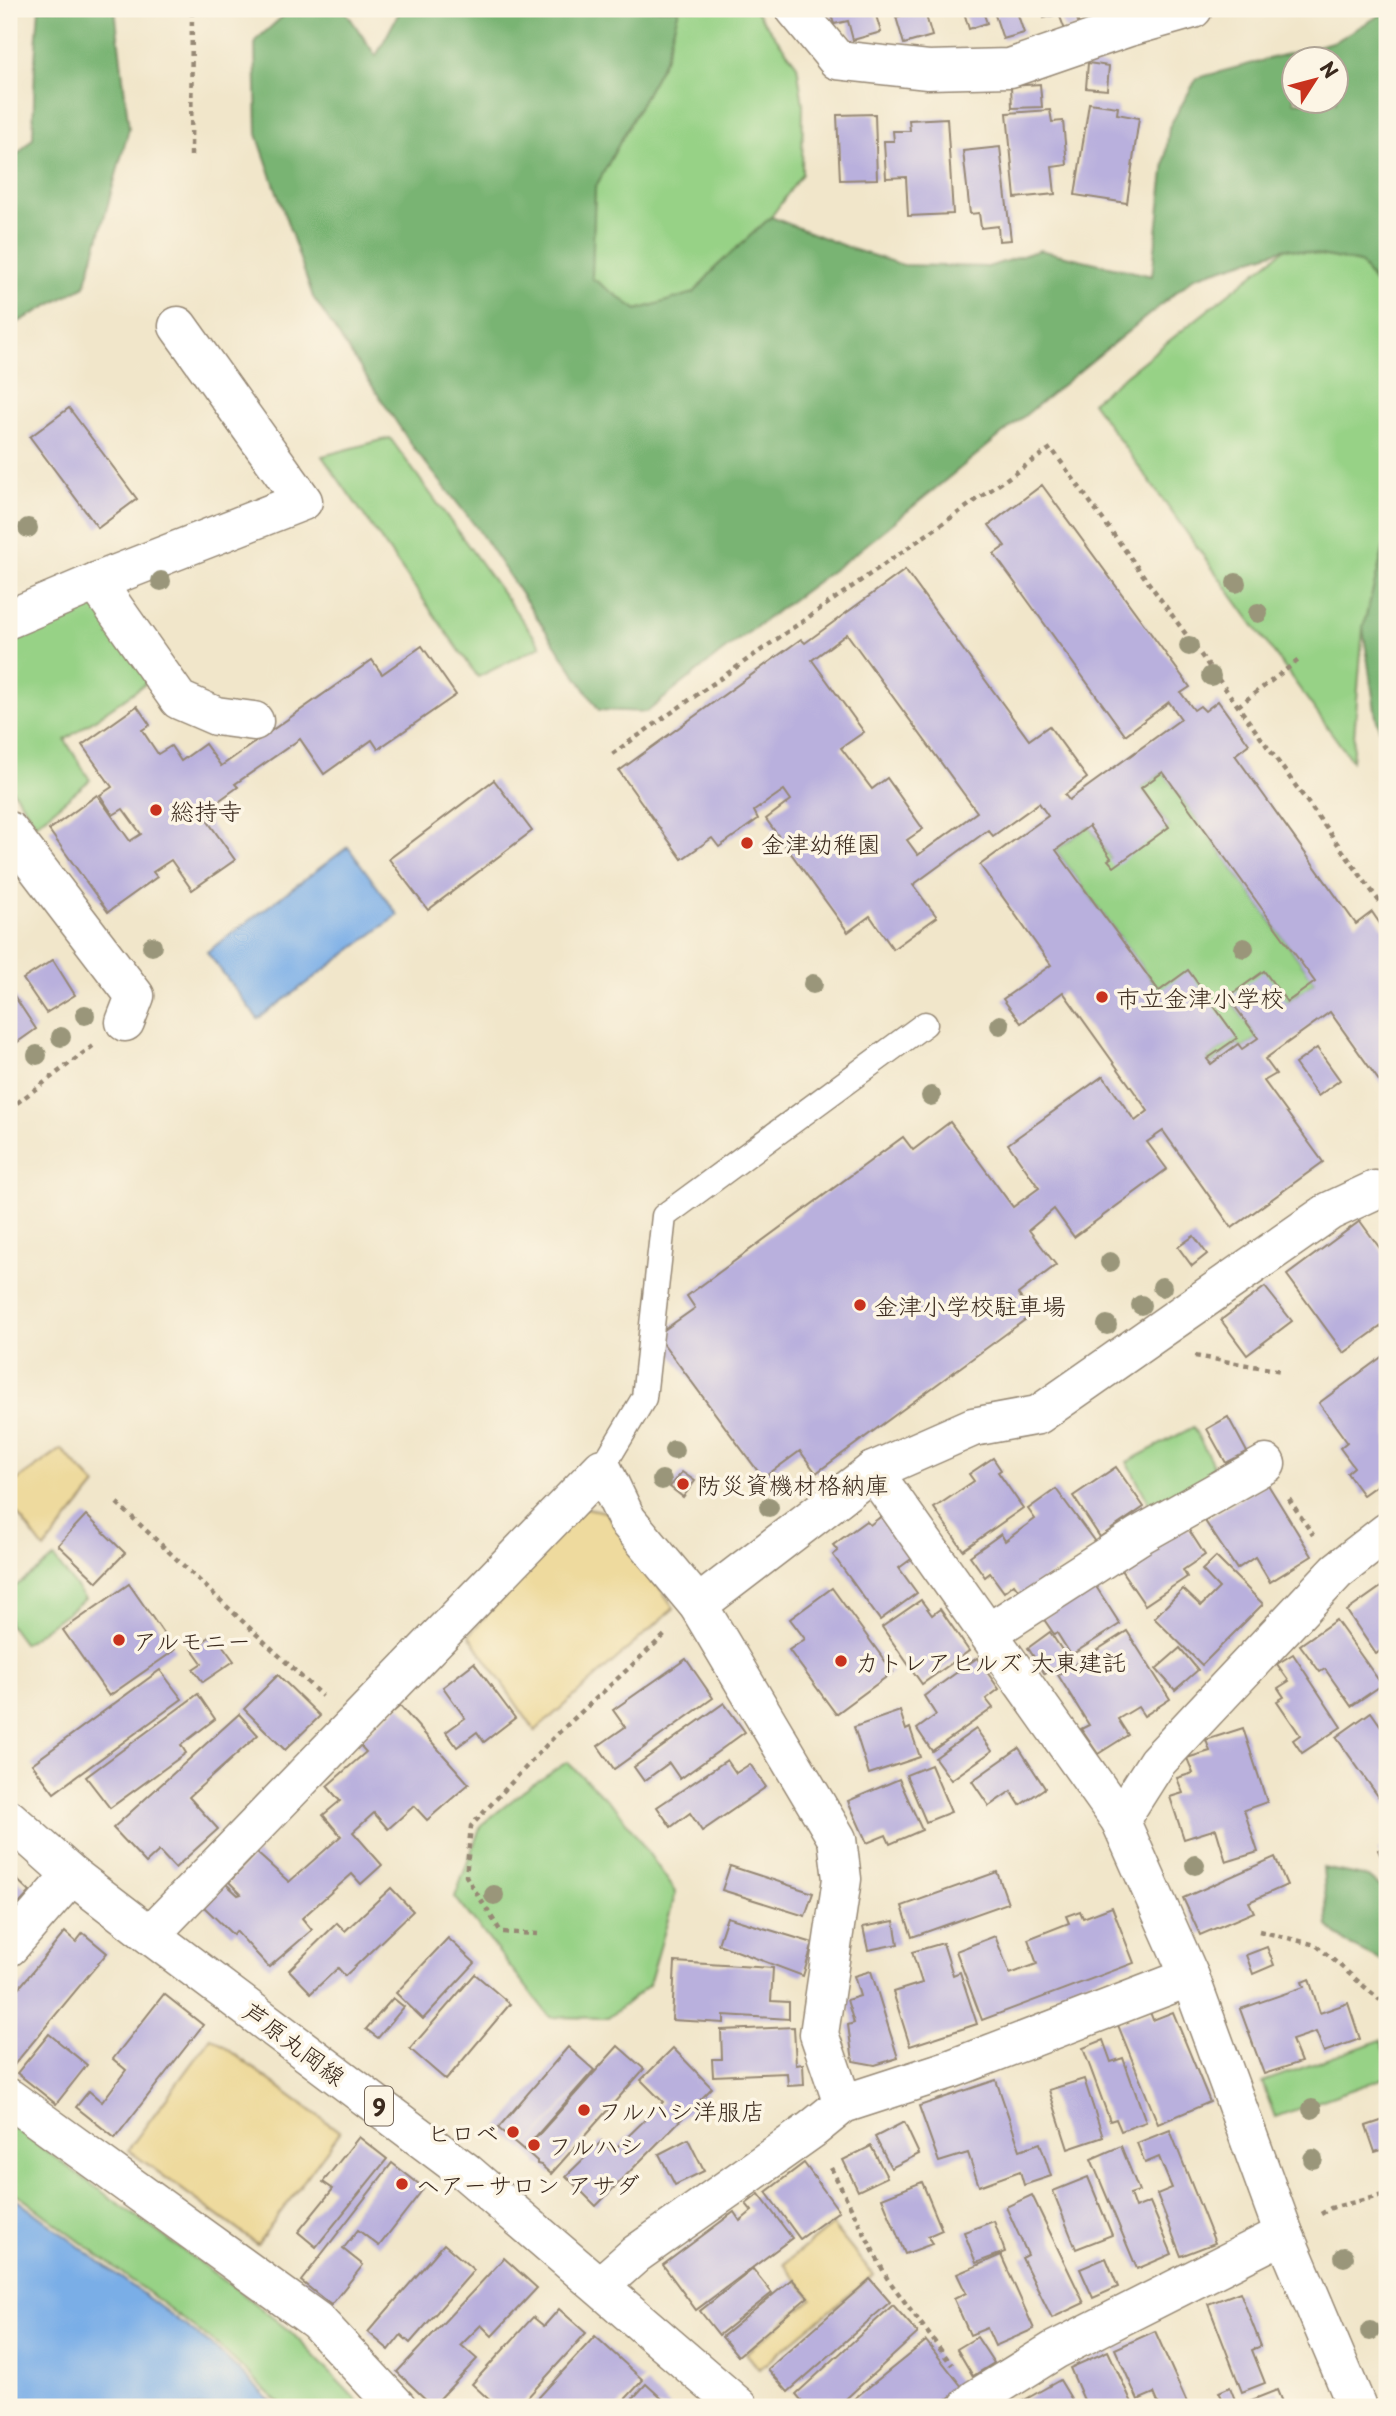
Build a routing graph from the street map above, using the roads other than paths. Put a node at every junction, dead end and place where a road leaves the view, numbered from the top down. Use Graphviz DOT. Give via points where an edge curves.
graph roads {
  1 [pos="795,9"];
  2 [pos="1193,9"];
  3 [pos="1123,18"];
  4 [pos="178,326"];
  5 [pos="96,582"];
  6 [pos="9,619"];
  7 [pos="254,720"];
  8 [pos="9,831"];
  9 [pos="125,1022"];
  10 [pos="925,1024"];
  11 [pos="1375,1190"];
  12 [pos="1266,1464"];
  13 [pos="601,1468"];
  14 [pos="873,1471"];
  15 [pos="1382,1547"];
  16 [pos="698,1605"];
  17 [pos="988,1633"];
  18 [pos="9,1819"];
  19 [pos="1120,1820"];
  20 [pos="72,1875"];
  21 [pos="150,1935"];
  22 [pos="9,1947"];
  23 [pos="1190,1977"];
  24 [pos="9,2098"];
  25 [pos="843,2104"];
  26 [pos="1284,2234"];
  27 [pos="600,2286"];
  28 [pos="972,2403"];
  29 [pos="397,2407"];
  30 [pos="739,2407"];
  31 [pos="1357,2407"];
  1 -- 3 [label="street" via="837,61 928,70 1010,68"];
  2 -- 3 [label="street"];
  4 -- 5 [label="street" via="303,501"];
  5 -- 6 [label="street"];
  5 -- 7 [label="street" via="180,700 216,716"];
  8 -- 9 [label="street" via="135,996"];
  10 -- 13 [label="lane" via="664,1216 644,1398"];
  11 -- 14 [label="street" via="1331,1211 1038,1415 973,1427"];
  12 -- 17 [label="street" via="1140,1535"];
  13 -- 16 [label="street" via="627,1520"];
  13 -- 21 [label="street"];
  14 -- 16 [label="street"];
  14 -- 17 [label="street"];
  15 -- 19 [label="street" via="1337,1571 1157,1762"];
  16 -- 25 [label="street" via="837,1839 842,1879 819,2034"];
  17 -- 19 [label="street"];
  18 -- 20 [label="street, 芦原丸岡線 / 9"];
  19 -- 23 [label="street"];
  20 -- 21 [label="street, 芦原丸岡線 / 9"];
  20 -- 22 [label="street"];
  21 -- 27 [label="street, 芦原丸岡線 / 9" via="466,2172"];
  23 -- 25 [label="street" via="951,2069"];
  23 -- 26 [label="street"];
  24 -- 29 [label="street" via="317,2322"];
  25 -- 27 [label="street" via="636,2254"];
  26 -- 28 [label="street" via="1055,2350"];
  26 -- 31 [label="street"];
  27 -- 30 [label="street, 芦原丸岡線 / 9"];
}
